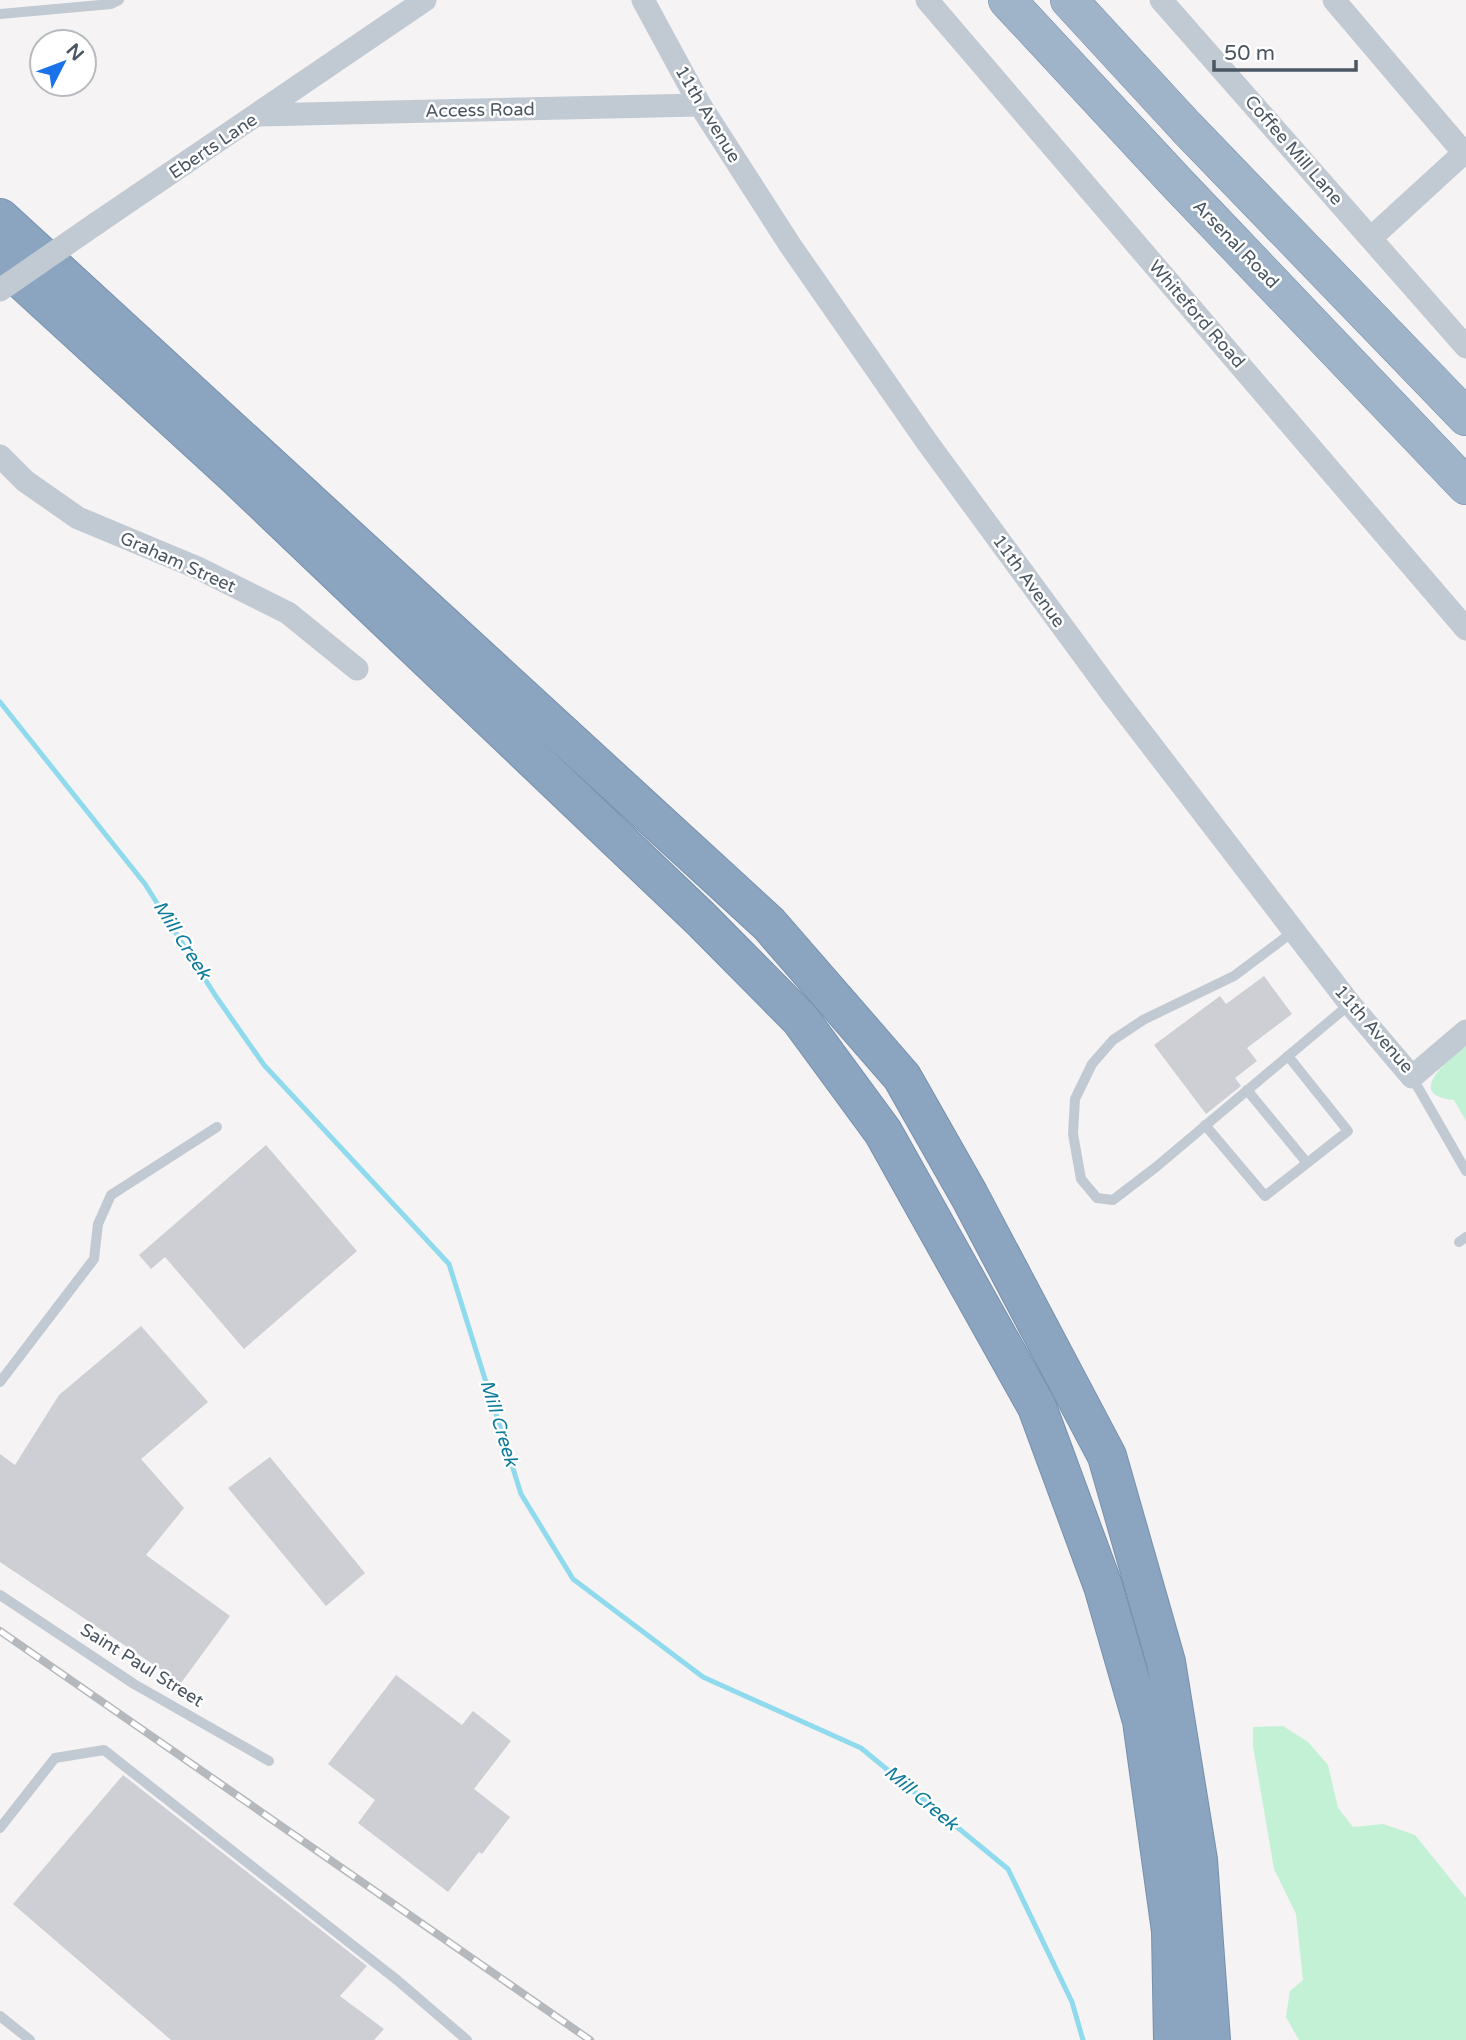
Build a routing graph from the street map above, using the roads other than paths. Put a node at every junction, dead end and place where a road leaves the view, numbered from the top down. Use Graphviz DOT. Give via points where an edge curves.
graph roads {
  1 [pos="119,0"];
  2 [pos="425,0"];
  3 [pos="643,0"];
  4 [pos="927,0"];
  5 [pos="1007,0"];
  6 [pos="1069,0"];
  7 [pos="1161,0"];
  8 [pos="1334,0"];
  9 [pos="0,14"];
  10 [pos="700,106"];
  11 [pos="259,115"];
  12 [pos="1465,152"];
  13 [pos="0,218"];
  14 [pos="1371,238"];
  15 [pos="0,260"];
  16 [pos="0,290"];
  17 [pos="1466,347"];
  18 [pos="1466,417"];
  19 [pos="0,456"];
  20 [pos="1466,486"];
  21 [pos="1466,629"];
  22 [pos="357,669"];
  23 [pos="1294,931"];
  24 [pos="1350,1004"];
  25 [pos="1466,1031"];
  26 [pos="1288,1056"];
  27 [pos="1412,1077"];
  28 [pos="1247,1090"];
  29 [pos="1205,1125"];
  30 [pos="217,1127"];
  31 [pos="1307,1163"];
  32 [pos="1466,1171"];
  33 [pos="0,1382"];
  34 [pos="0,1595"];
  35 [pos="269,1761"];
  36 [pos="0,1828"];
  37 [pos="0,2016"];
  38 [pos="30,2040"];
  39 [pos="467,2040"];
  40 [pos="1173,2040"];
  41 [pos="1211,2040"];
  1 -- 9 [label="lane"];
  2 -- 11 [label="street, Eberts Lane"];
  3 -- 10 [label="street, 11th Avenue"];
  4 -- 21 [label="street, Whiteford Road"];
  5 -- 20 [label="highway, Arsenal Road"];
  6 -- 18 [label="highway"];
  7 -- 14 [label="street, Coffee Mill Lane"];
  8 -- 12 [label="street"];
  10 -- 11 [label="street, Access Road"];
  10 -- 23 [label="street, 11th Avenue" via="927,442"];
  11 -- 16 [label="street, Eberts Lane, bridge"];
  12 -- 14 [label="street"];
  13 -- 41 [label="highway" via="769,923 902,1077 970,1195 1107,1456 1167,1662 1198,1860"];
  14 -- 17 [label="street, Coffee Mill Lane"];
  15 -- 40 [label="highway" via="234,475 700,918 800,1019 883,1132 1037,1407 1103,1586 1142,1721 1171,1931"];
  19 -- 22 [label="street, Graham Street" via="25,481 78,518 198,568 288,613"];
  23 -- 24 [label="street, 11th Avenue"];
  23 -- 29 [label="lane" via="1234,976 1143,1020 1113,1040 1092,1064 1075,1099 1073,1134 1081,1179 1097,1198 1113,1200"];
  24 -- 26 [label="lane"];
  24 -- 27 [label="street, 11th Avenue"];
  25 -- 27 [label="street, 11th Avenue"];
  26 -- 28 [label="lane"];
  26 -- 31 [label="lane" via="1348,1130"];
  27 -- 32 [label="lane"];
  28 -- 29 [label="lane"];
  28 -- 31 [label="lane"];
  29 -- 31 [label="lane" via="1265,1196"];
  30 -- 33 [label="lane" via="111,1195 98,1224 94,1259"];
  34 -- 35 [label="lane, Saint Paul Street" via="134,1684"];
  36 -- 39 [label="lane" via="55,1758 104,1750"];
  37 -- 38 [label="lane"];
}
